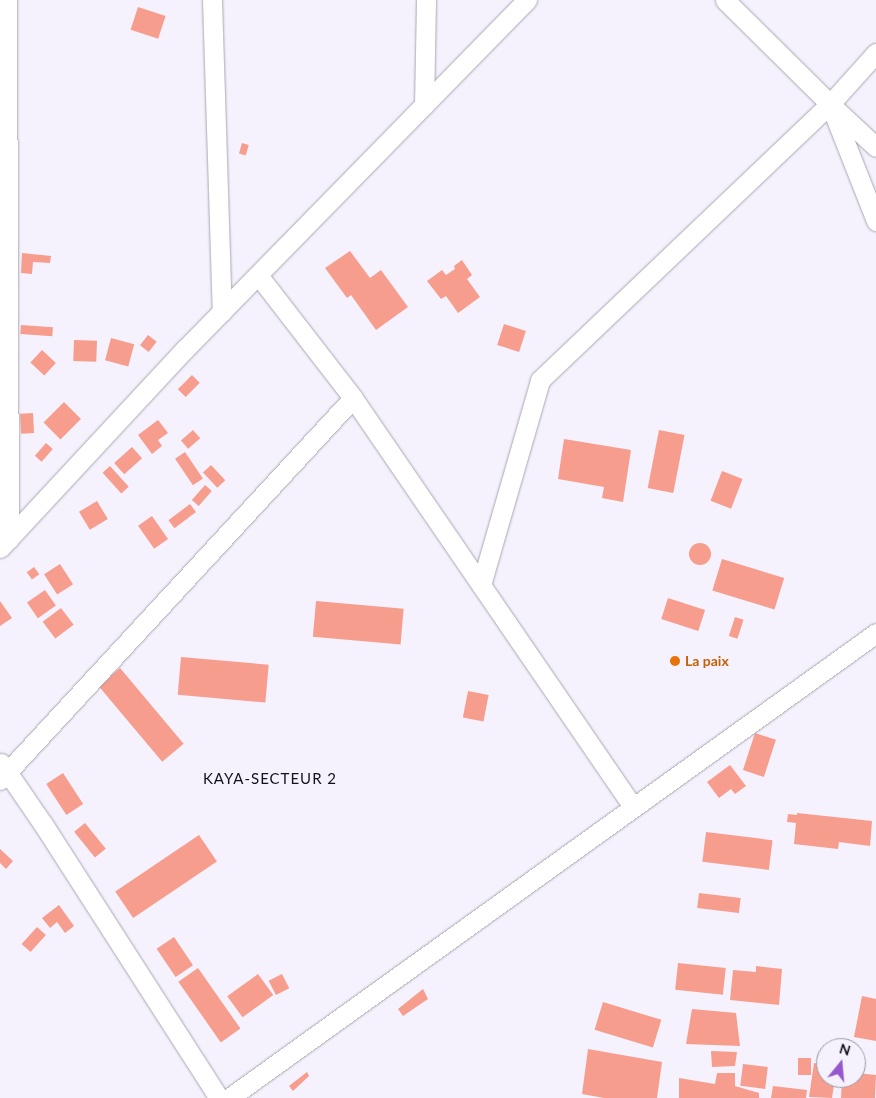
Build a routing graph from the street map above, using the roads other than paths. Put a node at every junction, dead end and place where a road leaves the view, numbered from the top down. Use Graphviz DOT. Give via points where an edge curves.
graph roads {
  1 [pos="7,0"];
  2 [pos="212,0"];
  3 [pos="426,0"];
  4 [pos="527,0"];
  5 [pos="725,0"];
  6 [pos="876,53"];
  7 [pos="830,104"];
  8 [pos="424,105"];
  9 [pos="876,147"];
  10 [pos="876,221"];
  11 [pos="258,275"];
  12 [pos="222,312"];
  13 [pos="353,398"];
  14 [pos="4,543"];
  15 [pos="481,585"];
  16 [pos="876,633"];
  17 [pos="2,772"];
  18 [pos="633,807"];
  19 [pos="219,1098"];
  20 [pos="229,1098"];
  1 -- 14 [label="street"];
  2 -- 12 [label="street"];
  3 -- 8 [label="street"];
  4 -- 8 [label="street"];
  5 -- 7 [label="street"];
  6 -- 7 [label="street"];
  7 -- 9 [label="street"];
  7 -- 10 [label="street"];
  7 -- 15 [label="street" via="540,380"];
  8 -- 11 [label="street"];
  11 -- 12 [label="street"];
  11 -- 13 [label="street"];
  12 -- 14 [label="street"];
  13 -- 15 [label="street"];
  13 -- 17 [label="street"];
  15 -- 18 [label="street"];
  16 -- 18 [label="street"];
  17 -- 19 [label="street" via="48,832"];
  18 -- 20 [label="street"];
}
